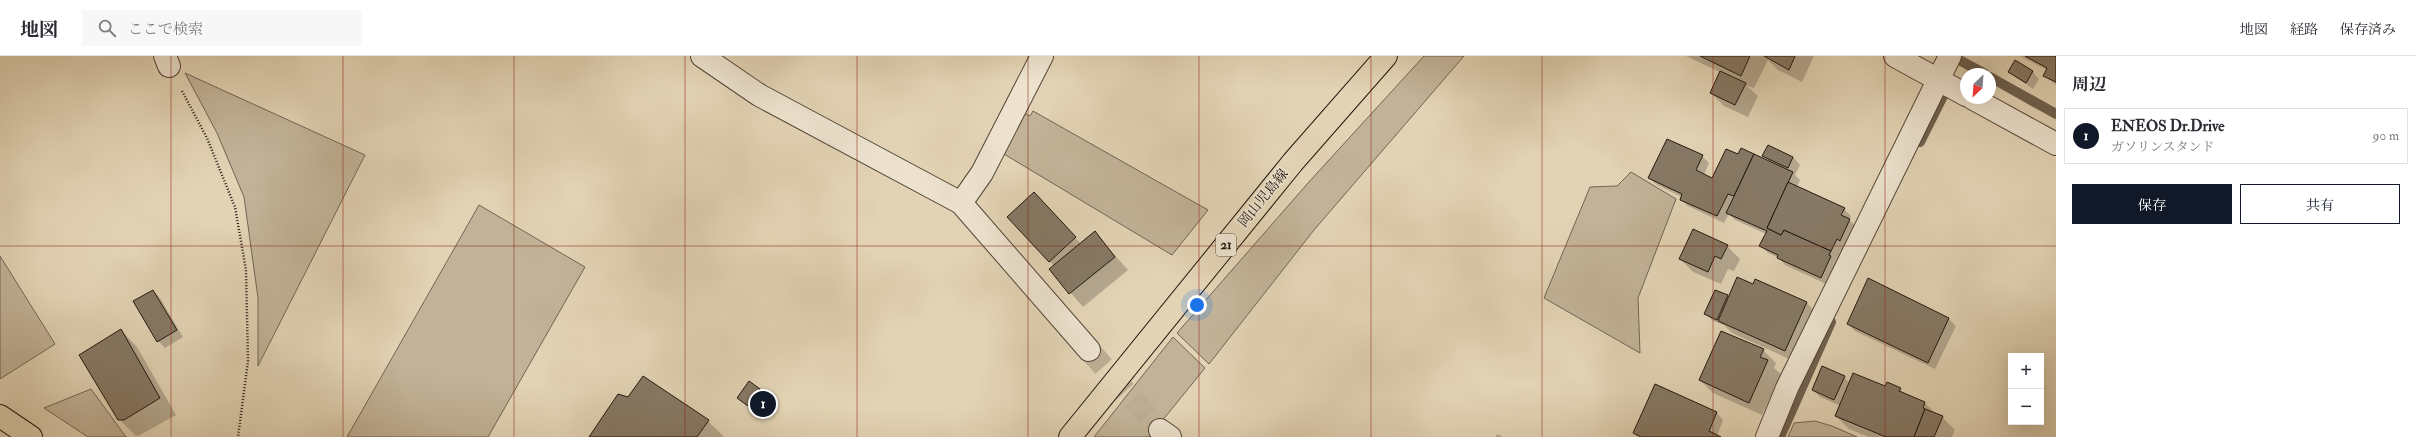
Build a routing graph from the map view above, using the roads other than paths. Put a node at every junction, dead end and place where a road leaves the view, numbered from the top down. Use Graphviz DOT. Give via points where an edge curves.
graph roads {
  1 [pos="702,56"];
  2 [pos="1042,56"];
  3 [pos="1386,56"];
  4 [pos="1895,56"];
  5 [pos="1945,66"];
  6 [pos="1960,87"];
  7 [pos="1983,104"];
  8 [pos="2056,144"];
  9 [pos="961,204"];
  10 [pos="1089,350"];
  11 [pos="1,420"];
  12 [pos="31,437"];
  13 [pos="1070,437"];
  14 [pos="1767,437"];
  1 -- 9 [label="street" via="759,95"];
  2 -- 9 [label="street" via="982,173"];
  3 -- 13 [label="main road, 岡山児島線 / 21" via="1293,162"];
  4 -- 5 [label="street"];
  5 -- 6 [label="street"];
  5 -- 14 [label="street" via="1787,388"];
  7 -- 8 [label="street"];
  9 -- 10 [label="street"];
  11 -- 12 [label="main road"];
}
